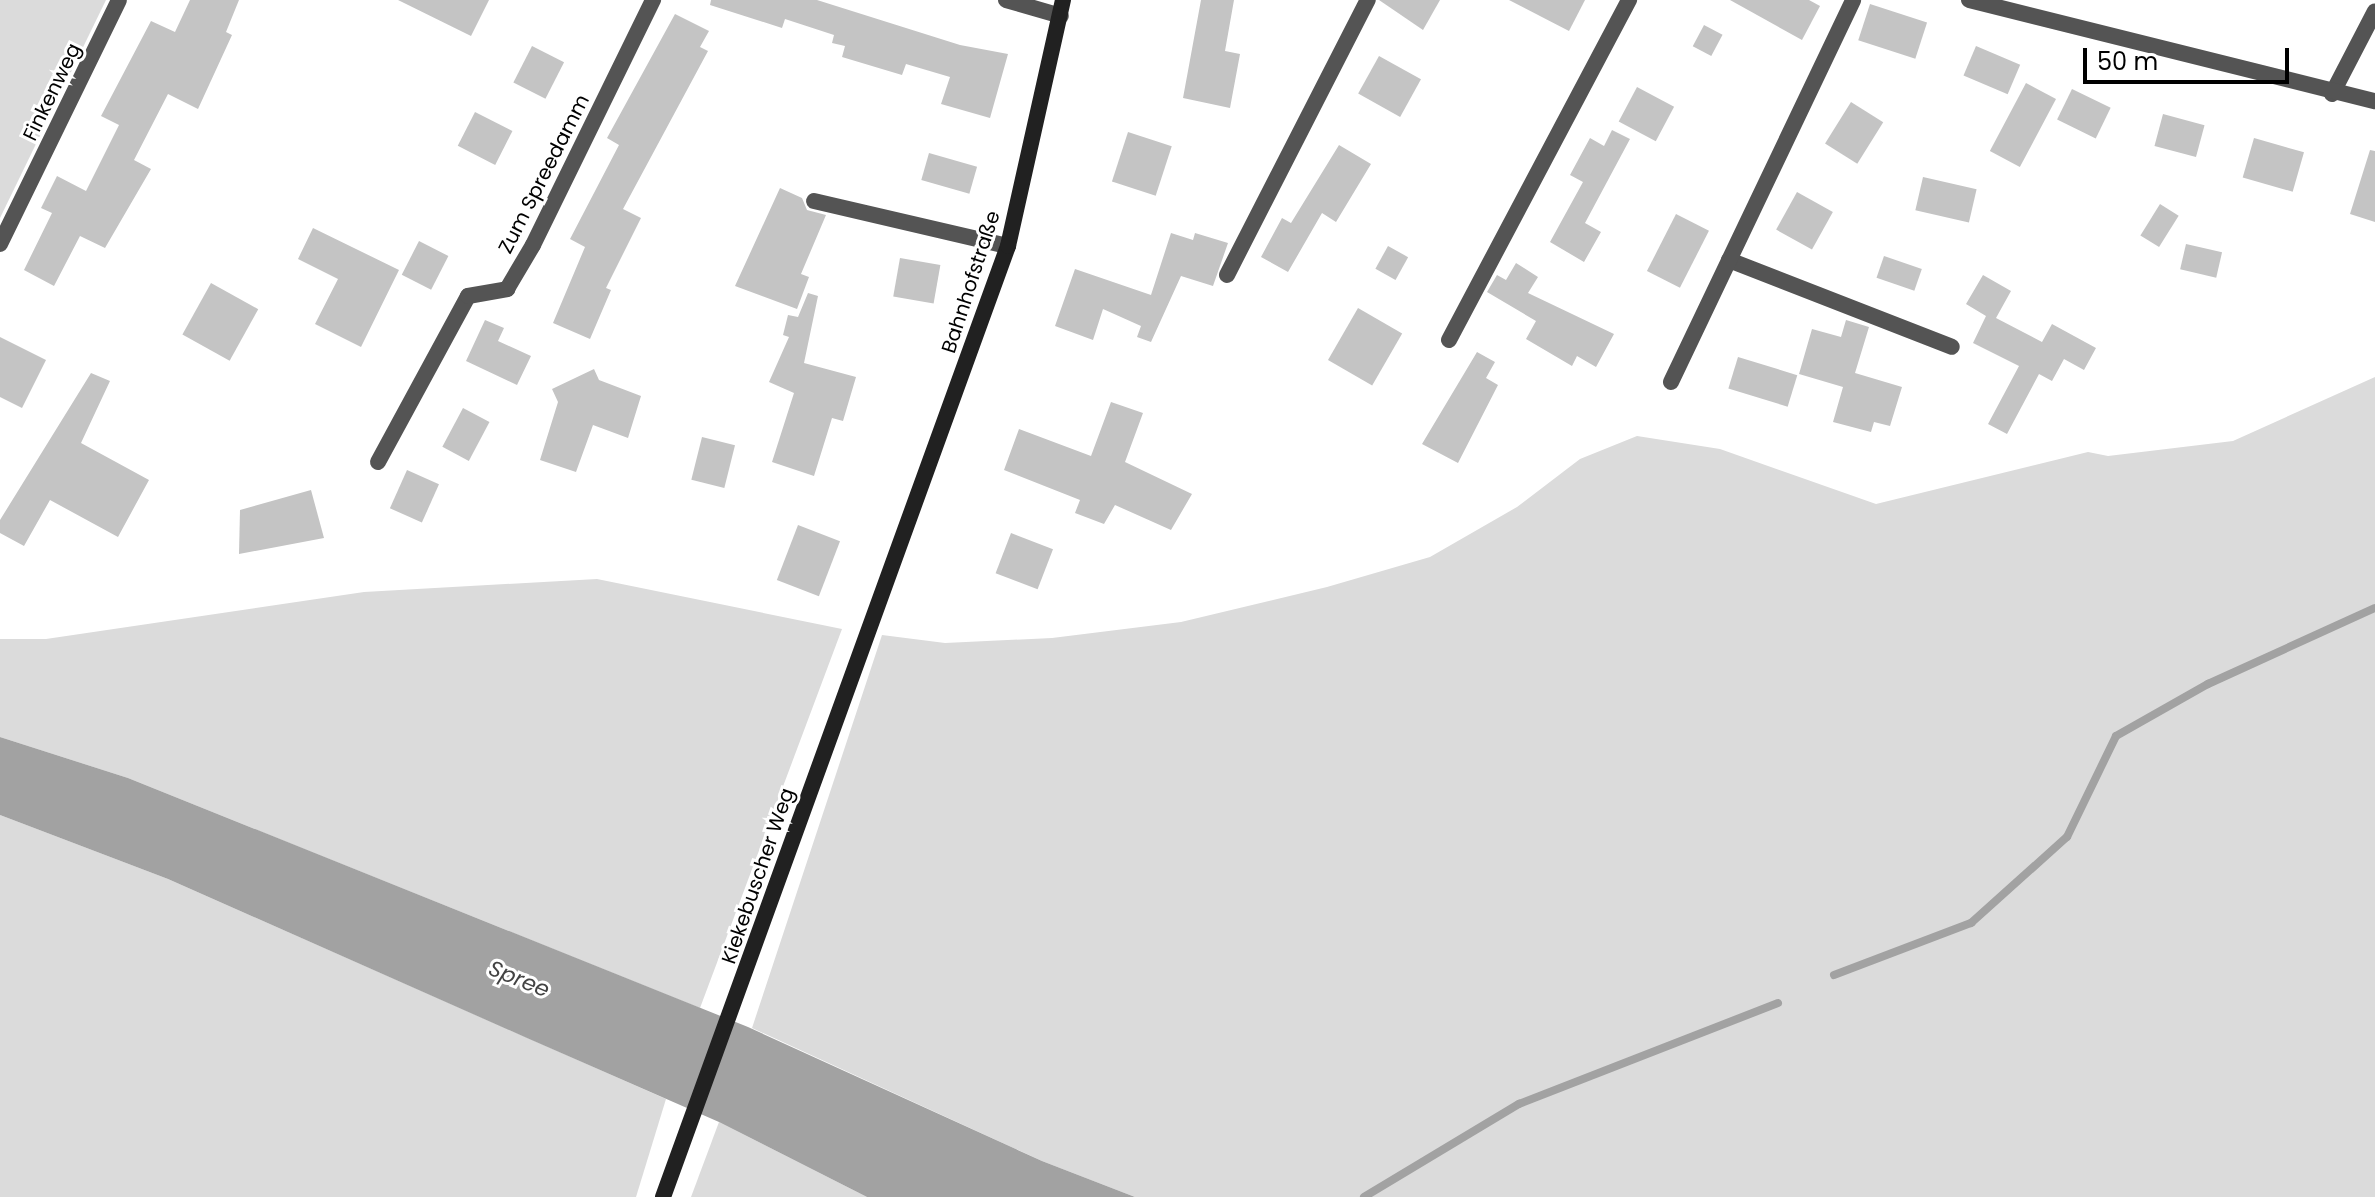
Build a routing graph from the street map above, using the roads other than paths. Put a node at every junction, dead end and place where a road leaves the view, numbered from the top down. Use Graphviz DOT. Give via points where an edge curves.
graph roads {
  1 [pos="119,0"];
  2 [pos="653,0"];
  3 [pos="1006,0"];
  4 [pos="1368,0"];
  5 [pos="1629,0"];
  6 [pos="1853,0"];
  7 [pos="1969,0"];
  8 [pos="1062,8"];
  9 [pos="2375,11"];
  10 [pos="2332,94"];
  11 [pos="2375,101"];
  12 [pos="814,201"];
  13 [pos="0,244"];
  14 [pos="1008,246"];
  15 [pos="1729,260"];
  16 [pos="1227,275"];
  17 [pos="1449,340"];
  18 [pos="1952,347"];
  19 [pos="1671,382"];
  20 [pos="378,462"];
  21 [pos="890,568"];
  22 [pos="663,1197"];
  1 -- 13 [label="street, Finkenweg"];
  2 -- 20 [label="street, Zum Spreedamm" via="507,289 468,296"];
  3 -- 8 [label="street"];
  4 -- 16 [label="street"];
  5 -- 17 [label="street"];
  6 -- 15 [label="street"];
  7 -- 10 [label="street"];
  8 -- 14 [label="main road, Bahnhofstraße"];
  9 -- 10 [label="street"];
  10 -- 11 [label="street"];
  12 -- 14 [label="street"];
  14 -- 21 [label="main road, Bahnhofstraße"];
  15 -- 18 [label="street"];
  15 -- 19 [label="street"];
  21 -- 22 [label="main road, Kiekebuscher Weg"];
}
